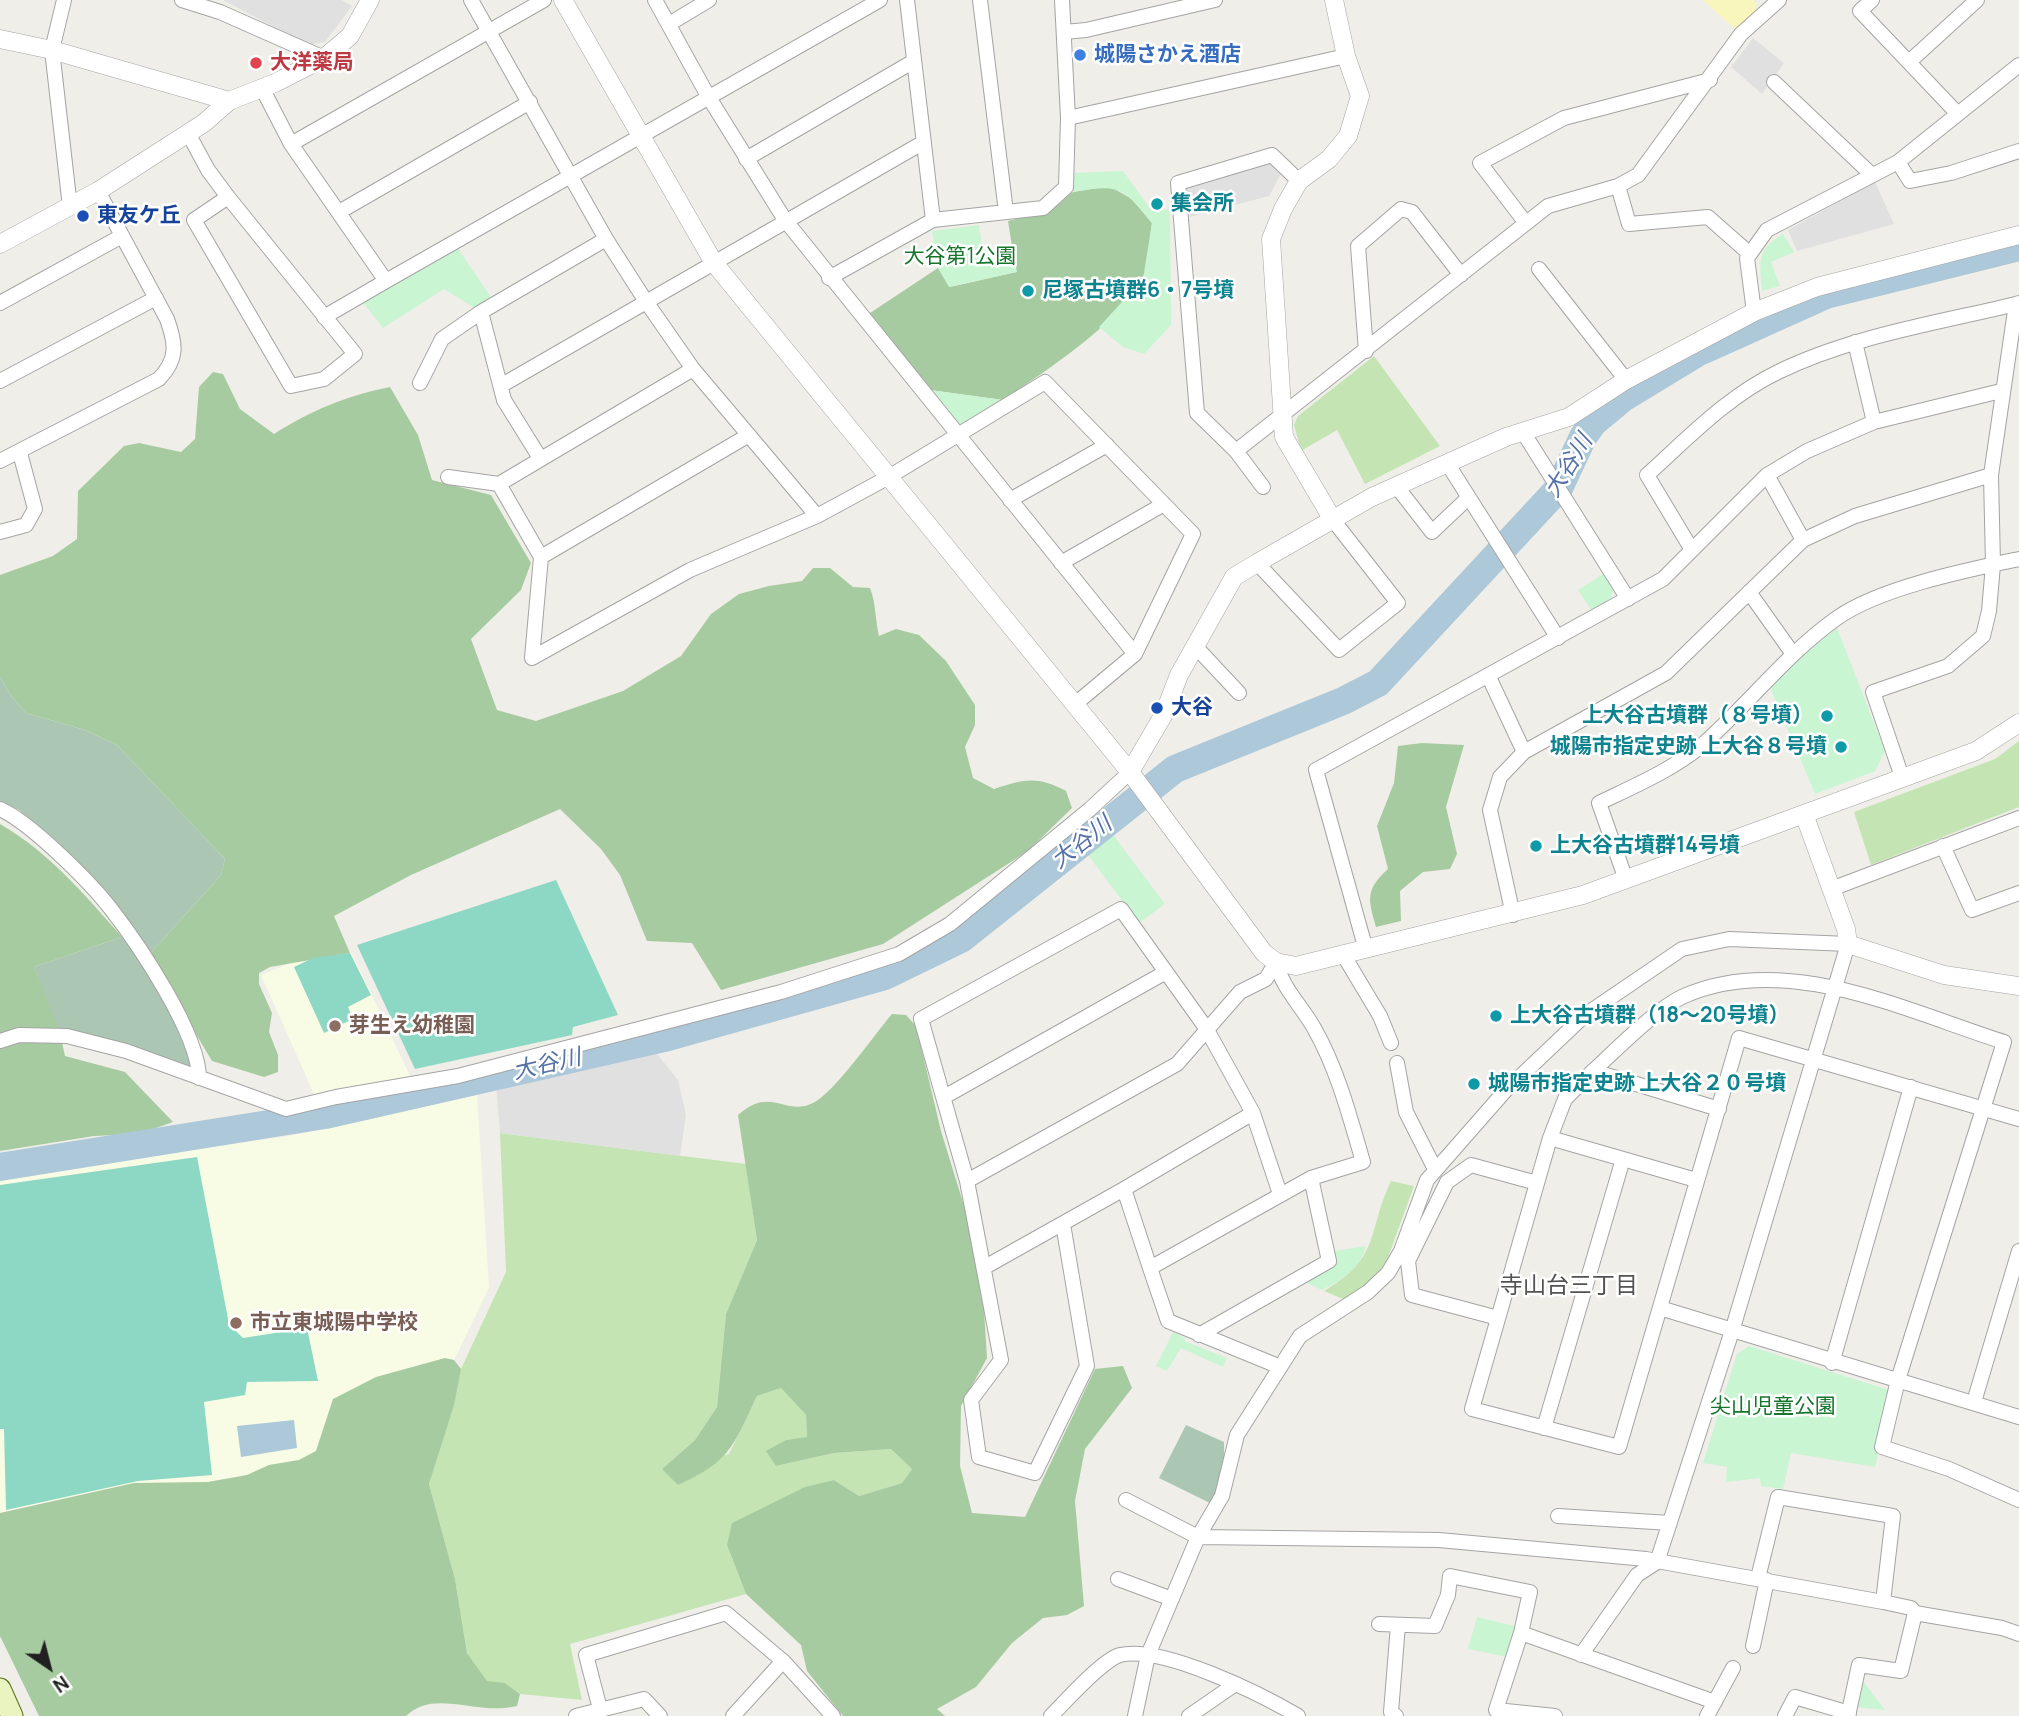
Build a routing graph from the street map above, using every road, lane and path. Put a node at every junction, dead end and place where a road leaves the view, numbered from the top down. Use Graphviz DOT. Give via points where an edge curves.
graph roads {
  1 [pos="64,0"];
  2 [pos="182,0"];
  3 [pos="370,0"];
  4 [pos="471,0"];
  5 [pos="544,0"];
  6 [pos="563,0"];
  7 [pos="655,0"];
  8 [pos="709,0"];
  9 [pos="880,0"];
  10 [pos="907,0"];
  11 [pos="981,0"];
  12 [pos="1062,0"];
  13 [pos="1215,0"];
  14 [pos="1334,0"];
  15 [pos="1872,0"];
  16 [pos="1977,0"];
  17 [pos="1770,2"];
  18 [pos="669,24"];
  19 [pos="489,32"];
  20 [pos="1064,32"];
  21 [pos="0,39"];
  22 [pos="52,50"];
  23 [pos="1346,56"];
  24 [pos="324,58"];
  25 [pos="914,61"];
  26 [pos="1909,62"];
  27 [pos="2019,65"];
  28 [pos="1710,80"];
  29 [pos="1774,82"];
  30 [pos="262,88"];
  31 [pos="708,96"];
  32 [pos="229,101"];
  33 [pos="530,102"];
  34 [pos="1958,114"];
  35 [pos="1068,118"];
  36 [pos="188,133"];
  37 [pos="642,135"];
  38 [pos="924,142"];
  39 [pos="291,144"];
  40 [pos="2019,151"];
  41 [pos="746,159"];
  42 [pos="1898,162"];
  43 [pos="572,174"];
  44 [pos="1872,175"];
  45 [pos="1299,181"];
  46 [pos="1618,186"];
  47 [pos="98,191"];
  48 [pos="228,197"];
  49 [pos="70,207"];
  50 [pos="339,212"];
  51 [pos="1006,212"];
  52 [pos="785,220"];
  53 [pos="933,220"];
  54 [pos="1525,222"];
  55 [pos="122,236"];
  56 [pos="2019,236"];
  57 [pos="606,239"];
  58 [pos="0,244"];
  59 [pos="1750,254"];
  60 [pos="714,263"];
  61 [pos="1539,269"];
  62 [pos="1461,275"];
  63 [pos="829,278"];
  64 [pos="386,281"];
  65 [pos="156,298"];
  66 [pos="645,300"];
  67 [pos="0,303"];
  68 [pos="2017,304"];
  69 [pos="481,312"];
  70 [pos="1754,312"];
  71 [pos="324,317"];
  72 [pos="1855,342"];
  73 [pos="1366,351"];
  74 [pos="694,369"];
  75 [pos="1626,380"];
  76 [pos="0,381"];
  77 [pos="420,383"];
  78 [pos="502,385"];
  79 [pos="2001,391"];
  80 [pos="1284,416"];
  81 [pos="1874,422"];
  82 [pos="1523,432"];
  83 [pos="749,435"];
  84 [pos="957,435"];
  85 [pos="1107,445"];
  86 [pos="1236,451"];
  87 [pos="20,453"];
  88 [pos="540,457"];
  89 [pos="0,461"];
  90 [pos="1447,463"];
  91 [pos="1767,475"];
  92 [pos="1991,475"];
  93 [pos="448,477"];
  94 [pos="887,478"];
  95 [pos="499,484"];
  96 [pos="1263,487"];
  97 [pos="1396,487"];
  98 [pos="1468,498"];
  99 [pos="1010,500"];
  100 [pos="1164,504"];
  101 [pos="817,516"];
  102 [pos="1333,520"];
  103 [pos="0,533"];
  104 [pos="1803,540"];
  105 [pos="1692,550"];
  106 [pos="541,557"];
  107 [pos="2019,559"];
  108 [pos="1061,563"];
  109 [pos="1257,563"];
  110 [pos="1993,565"];
  111 [pos="1749,592"];
  112 [pos="1628,599"];
  113 [pos="1558,639"];
  114 [pos="1195,646"];
  115 [pos="1135,654"];
  116 [pos="1793,654"];
  117 [pos="1488,675"];
  118 [pos="1239,693"];
  119 [pos="1074,705"];
  120 [pos="2019,723"];
  121 [pos="1524,752"];
  122 [pos="1902,777"];
  123 [pos="1139,785"];
  124 [pos="0,809"];
  125 [pos="1804,814"];
  126 [pos="2019,818"];
  127 [pos="1943,846"];
  128 [pos="1626,880"];
  129 [pos="1831,889"];
  130 [pos="2019,893"];
  131 [pos="1513,915"];
  132 [pos="1848,944"];
  133 [pos="1366,950"];
  134 [pos="1344,956"];
  135 [pos="1276,962"];
  136 [pos="1167,972"];
  137 [pos="2019,986"];
  138 [pos="1834,987"];
  139 [pos="1206,1028"];
  140 [pos="0,1041"];
  141 [pos="1391,1043"];
  142 [pos="1812,1058"];
  143 [pos="1397,1063"];
  144 [pos="1593,1071"];
  145 [pos="199,1078"];
  146 [pos="1911,1087"];
  147 [pos="944,1097"];
  148 [pos="1984,1108"];
  149 [pos="1719,1109"];
  150 [pos="1252,1114"];
  151 [pos="2019,1119"];
  152 [pos="1550,1138"];
  153 [pos="1623,1159"];
  154 [pos="1435,1169"];
  155 [pos="1311,1178"];
  156 [pos="1696,1180"];
  157 [pos="967,1181"];
  158 [pos="1537,1183"];
  159 [pos="1124,1189"];
  160 [pos="1280,1194"];
  161 [pos="1063,1224"];
  162 [pos="2019,1251"];
  163 [pos="985,1267"];
  164 [pos="1150,1268"];
  165 [pos="1660,1308"];
  166 [pos="1498,1318"];
  167 [pos="1732,1331"];
  168 [pos="1199,1335"];
  169 [pos="1832,1363"];
  170 [pos="1278,1366"];
  171 [pos="1898,1380"];
  172 [pos="1974,1402"];
  173 [pos="2019,1417"];
  174 [pos="1544,1428"];
  175 [pos="1126,1500"];
  176 [pos="2019,1500"];
  177 [pos="1558,1516"];
  178 [pos="1670,1522"];
  179 [pos="1198,1537"];
  180 [pos="1657,1562"];
  181 [pos="1118,1579"];
  182 [pos="1763,1579"];
  183 [pos="1172,1598"];
  184 [pos="1883,1602"];
  185 [pos="1915,1613"];
  186 [pos="1379,1624"];
  187 [pos="1398,1625"];
  188 [pos="1521,1633"];
  189 [pos="2019,1634"];
  190 [pos="1753,1646"];
  191 [pos="1148,1655"];
  192 [pos="1581,1655"];
  193 [pos="783,1661"];
  194 [pos="1733,1668"];
  195 [pos="1234,1685"];
  196 [pos="0,1689"];
  197 [pos="1715,1702"];
  198 [pos="599,1713"];
  199 [pos="1496,1713"];
  200 [pos="1848,1714"];
  201 [pos="12,1716"];
  202 [pos="576,1716"];
  203 [pos="660,1716"];
  204 [pos="733,1716"];
  205 [pos="833,1716"];
  206 [pos="1051,1716"];
  207 [pos="1135,1716"];
  208 [pos="1189,1716"];
  209 [pos="1298,1716"];
  210 [pos="1396,1716"];
  211 [pos="1555,1716"];
  212 [pos="1707,1716"];
  213 [pos="1785,1716"];
  1 -- 22 [label="street"];
  2 -- 24 [label="street"];
  3 -- 24 [label="street" via="350,36"];
  4 -- 19 [label="street"];
  5 -- 19 [label="street"];
  6 -- 37 [label="street"];
  7 -- 18 [label="street"];
  8 -- 18 [label="street"];
  9 -- 31 [label="street"];
  10 -- 25 [label="street"];
  11 -- 51 [label="street"];
  12 -- 20 [label="street"];
  13 -- 20 [label="street"];
  14 -- 23 [label="street"];
  15 -- 26 [label="street" via="1860,11"];
  16 -- 26 [label="street"];
  17 -- 28 [label="street"];
  18 -- 31 [label="street"];
  19 -- 33 [label="street"];
  19 -- 39 [label="street"];
  20 -- 35 [label="street"];
  21 -- 22 [label="street"];
  22 -- 32 [label="street"];
  22 -- 49 [label="street"];
  23 -- 35 [label="street"];
  23 -- 45 [label="street" via="1360,96 1348,136 1329,159"];
  24 -- 30 [label="street"];
  25 -- 38 [label="street"];
  25 -- 41 [label="street"];
  26 -- 34 [label="street"];
  27 -- 34 [label="street"];
  28 -- 46 [label="street" via="1638,176"];
  28 -- 54 [label="street" via="1564,118 1480,163"];
  29 -- 44 [label="street"];
  30 -- 32 [label="street"];
  30 -- 39 [label="street"];
  31 -- 37 [label="street"];
  31 -- 41 [label="street"];
  32 -- 36 [label="street"];
  33 -- 43 [label="street"];
  33 -- 50 [label="street"];
  34 -- 42 [label="street"];
  35 -- 51 [label="street" via="1066,187 1043,208"];
  36 -- 47 [label="street"];
  36 -- 48 [label="street"];
  37 -- 43 [label="street"];
  37 -- 60 [label="street"];
  38 -- 52 [label="street"];
  38 -- 53 [label="street"];
  39 -- 50 [label="street"];
  40 -- 42 [label="street" via="1910,181"];
  41 -- 52 [label="street"];
  42 -- 44 [label="street"];
  43 -- 57 [label="street"];
  43 -- 64 [label="street"];
  44 -- 59 [label="street" via="1767,230"];
  45 -- 80 [label="street" via="1271,239"];
  45 -- 86 [label="street" via="1272,155 1178,183 1197,413"];
  46 -- 54 [label="street" via="1548,206"];
  46 -- 59 [label="street" via="1629,224 1708,217"];
  47 -- 49 [label="street"];
  47 -- 55 [label="street"];
  48 -- 71 [label="street"];
  48 -- 71 [label="street" via="194,220 291,386 324,379 355,354"];
  49 -- 58 [label="street"];
  50 -- 64 [label="street"];
  51 -- 53 [label="street"];
  52 -- 60 [label="street"];
  52 -- 63 [label="street"];
  53 -- 63 [label="street"];
  54 -- 62 [label="street"];
  55 -- 65 [label="street"];
  55 -- 67 [label="street"];
  56 -- 70 [label="street" via="1816,287"];
  57 -- 66 [label="street"];
  57 -- 69 [label="street"];
  59 -- 70 [label="street"];
  60 -- 66 [label="street"];
  60 -- 94 [label="street"];
  61 -- 75 [label="street"];
  62 -- 73 [label="street"];
  62 -- 73 [label="street" via="1412,212 1401,209 1358,246"];
  63 -- 84 [label="street"];
  64 -- 71 [label="street"];
  65 -- 76 [label="street"];
  65 -- 87 [label="street" via="173,337 175,358 169,369 159,379"];
  66 -- 74 [label="street"];
  66 -- 78 [label="street"];
  68 -- 72 [label="street"];
  68 -- 79 [label="street"];
  69 -- 77 [label="street" via="442,339"];
  69 -- 78 [label="street"];
  70 -- 75 [label="street"];
  72 -- 81 [label="street"];
  72 -- 105 [label="street" via="1778,372 1728,402 1647,475"];
  73 -- 80 [label="street"];
  74 -- 83 [label="street"];
  74 -- 88 [label="street"];
  75 -- 82 [label="street" via="1569,417"];
  78 -- 88 [label="street" via="504,400"];
  79 -- 81 [label="street"];
  79 -- 92 [label="street"];
  80 -- 86 [label="street"];
  80 -- 102 [label="street" via="1284,437"];
  81 -- 91 [label="street" via="1807,451"];
  82 -- 90 [label="street"];
  82 -- 112 [label="street"];
  83 -- 101 [label="street"];
  83 -- 106 [label="street"];
  84 -- 85 [label="street" via="1045,382"];
  84 -- 94 [label="street"];
  84 -- 99 [label="street"];
  85 -- 99 [label="street"];
  85 -- 100 [label="street"];
  86 -- 96 [label="street"];
  87 -- 89 [label="street"];
  87 -- 103 [label="street" via="35,509 26,525"];
  88 -- 95 [label="street"];
  90 -- 97 [label="street"];
  90 -- 98 [label="street"];
  91 -- 104 [label="street"];
  91 -- 105 [label="street"];
  92 -- 104 [label="street" via="1855,516"];
  92 -- 110 [label="street"];
  93 -- 95 [label="street"];
  94 -- 101 [label="street"];
  94 -- 119 [label="street"];
  95 -- 106 [label="street"];
  97 -- 98 [label="street" via="1432,532"];
  97 -- 102 [label="street"];
  98 -- 113 [label="street"];
  99 -- 108 [label="street"];
  100 -- 108 [label="street"];
  100 -- 115 [label="street" via="1193,534"];
  101 -- 106 [label="street" via="690,570 532,658"];
  102 -- 109 [label="street"];
  102 -- 109 [label="street" via="1398,603 1339,650"];
  104 -- 111 [label="street"];
  105 -- 112 [label="street" via="1663,579"];
  107 -- 110 [label="street"];
  108 -- 115 [label="street"];
  109 -- 114 [label="street" via="1234,577"];
  110 -- 116 [label="street" via="1884,595 1839,617"];
  110 -- 122 [label="street" via="1983,636 1948,666 1873,692"];
  111 -- 116 [label="street"];
  111 -- 121 [label="street" via="1666,673"];
  112 -- 113 [label="street"];
  113 -- 117 [label="street"];
  114 -- 118 [label="street"];
  114 -- 123 [label="street"];
  115 -- 119 [label="street"];
  116 -- 128 [label="street" via="1699,747 1599,803"];
  117 -- 121 [label="street"];
  117 -- 133 [label="street" via="1316,770"];
  119 -- 123 [label="street"];
  120 -- 122 [label="street" via="1976,751"];
  121 -- 131 [label="street" via="1500,777 1490,810"];
  122 -- 125 [label="street"];
  123 -- 135 [label="street" via="1264,953"];
  123 -- 145 [label="street" via="1089,810 950,924 886,958 781,992 472,1072 286,1110"];
  124 -- 145 [label="street" via="35,835 111,908 161,983 199,1060"];
  125 -- 128 [label="street"];
  125 -- 129 [label="street"];
  126 -- 127 [label="street"];
  127 -- 129 [label="street"];
  127 -- 130 [label="street" via="1972,910"];
  128 -- 131 [label="street"];
  129 -- 132 [label="street"];
  131 -- 133 [label="street"];
  132 -- 137 [label="street" via="1944,975"];
  132 -- 138 [label="street"];
  132 -- 154 [label="street" via="1729,939 1682,949 1586,1015 1505,1091"];
  133 -- 134 [label="street"];
  134 -- 135 [label="street" via="1296,966"];
  134 -- 141 [label="street"];
  135 -- 139 [label="street" via="1266,979 1240,992"];
  135 -- 155 [label="street" via="1280,979 1314,1027 1329,1059 1363,1162"];
  136 -- 139 [label="street"];
  136 -- 147 [label="street"];
  136 -- 147 [label="street" via="1121,909 921,1019"];
  138 -- 142 [label="street"];
  138 -- 144 [label="street" via="1763,980 1716,985 1681,998"];
  138 -- 148 [label="street" via="2004,1042"];
  139 -- 150 [label="street"];
  139 -- 157 [label="street" via="1177,1064"];
  140 -- 145 [label="street" via="19,1035 67,1036 126,1051"];
  142 -- 146 [label="street"];
  142 -- 149 [label="street" via="1739,1038"];
  142 -- 167 [label="street"];
  143 -- 154 [label="street" via="1406,1112"];
  144 -- 149 [label="street"];
  144 -- 152 [label="street" via="1564,1099"];
  146 -- 148 [label="street"];
  146 -- 169 [label="street"];
  147 -- 157 [label="street"];
  148 -- 151 [label="street"];
  148 -- 171 [label="street"];
  149 -- 156 [label="street"];
  150 -- 159 [label="street"];
  150 -- 160 [label="street"];
  152 -- 153 [label="street"];
  152 -- 158 [label="street"];
  153 -- 156 [label="street"];
  153 -- 174 [label="street"];
  154 -- 170 [label="street" via="1388,1273 1368,1292 1300,1336"];
  155 -- 160 [label="street"];
  155 -- 168 [label="street" via="1329,1261"];
  156 -- 165 [label="street"];
  157 -- 163 [label="street"];
  158 -- 166 [label="street"];
  158 -- 166 [label="street" via="1471,1165 1447,1182 1408,1261 1412,1295"];
  159 -- 161 [label="street"];
  159 -- 164 [label="street"];
  160 -- 164 [label="street"];
  161 -- 163 [label="street"];
  161 -- 163 [label="street" via="1087,1366 1035,1473 979,1457 971,1400 1001,1360"];
  162 -- 172 [label="street"];
  164 -- 168 [label="street" via="1168,1321"];
  165 -- 167 [label="street"];
  165 -- 174 [label="street" via="1619,1447"];
  166 -- 174 [label="street" via="1472,1409"];
  167 -- 169 [label="street"];
  167 -- 178 [label="street"];
  168 -- 170 [label="street"];
  169 -- 171 [label="street"];
  170 -- 179 [label="street" via="1237,1435 1222,1496"];
  171 -- 172 [label="street"];
  171 -- 176 [label="street" via="1882,1447 1949,1469"];
  172 -- 173 [label="street"];
  175 -- 179 [label="street"];
  177 -- 178 [label="street"];
  178 -- 180 [label="street"];
  179 -- 180 [label="street" via="1439,1540"];
  179 -- 183 [label="street"];
  180 -- 182 [label="street"];
  180 -- 192 [label="street" via="1637,1575"];
  181 -- 183 [label="street"];
  182 -- 184 [label="street"];
  182 -- 184 [label="street" via="1777,1497 1893,1516"];
  182 -- 190 [label="street"];
  183 -- 191 [label="street"];
  184 -- 185 [label="street"];
  185 -- 189 [label="street"];
  185 -- 200 [label="street" via="1901,1671 1859,1665"];
  186 -- 187 [label="street"];
  187 -- 188 [label="street" via="1435,1626 1448,1595 1450,1576 1530,1592"];
  187 -- 210 [label="street" via="1391,1712"];
  188 -- 192 [label="street"];
  188 -- 199 [label="street"];
  191 -- 195 [label="street" via="1173,1660"];
  191 -- 206 [label="street" via="1118,1656"];
  191 -- 207 [label="street"];
  192 -- 197 [label="street"];
  193 -- 198 [label="street" via="726,1613 586,1656"];
  193 -- 204 [label="street"];
  193 -- 205 [label="street"];
  194 -- 197 [label="street"];
  195 -- 208 [label="street"];
  195 -- 209 [label="street"];
  196 -- 201 [label="main road"];
  197 -- 212 [label="street"];
  198 -- 202 [label="street"];
  198 -- 203 [label="street" via="644,1699"];
  199 -- 211 [label="street"];
  200 -- 213 [label="street" via="1795,1697"];
}
